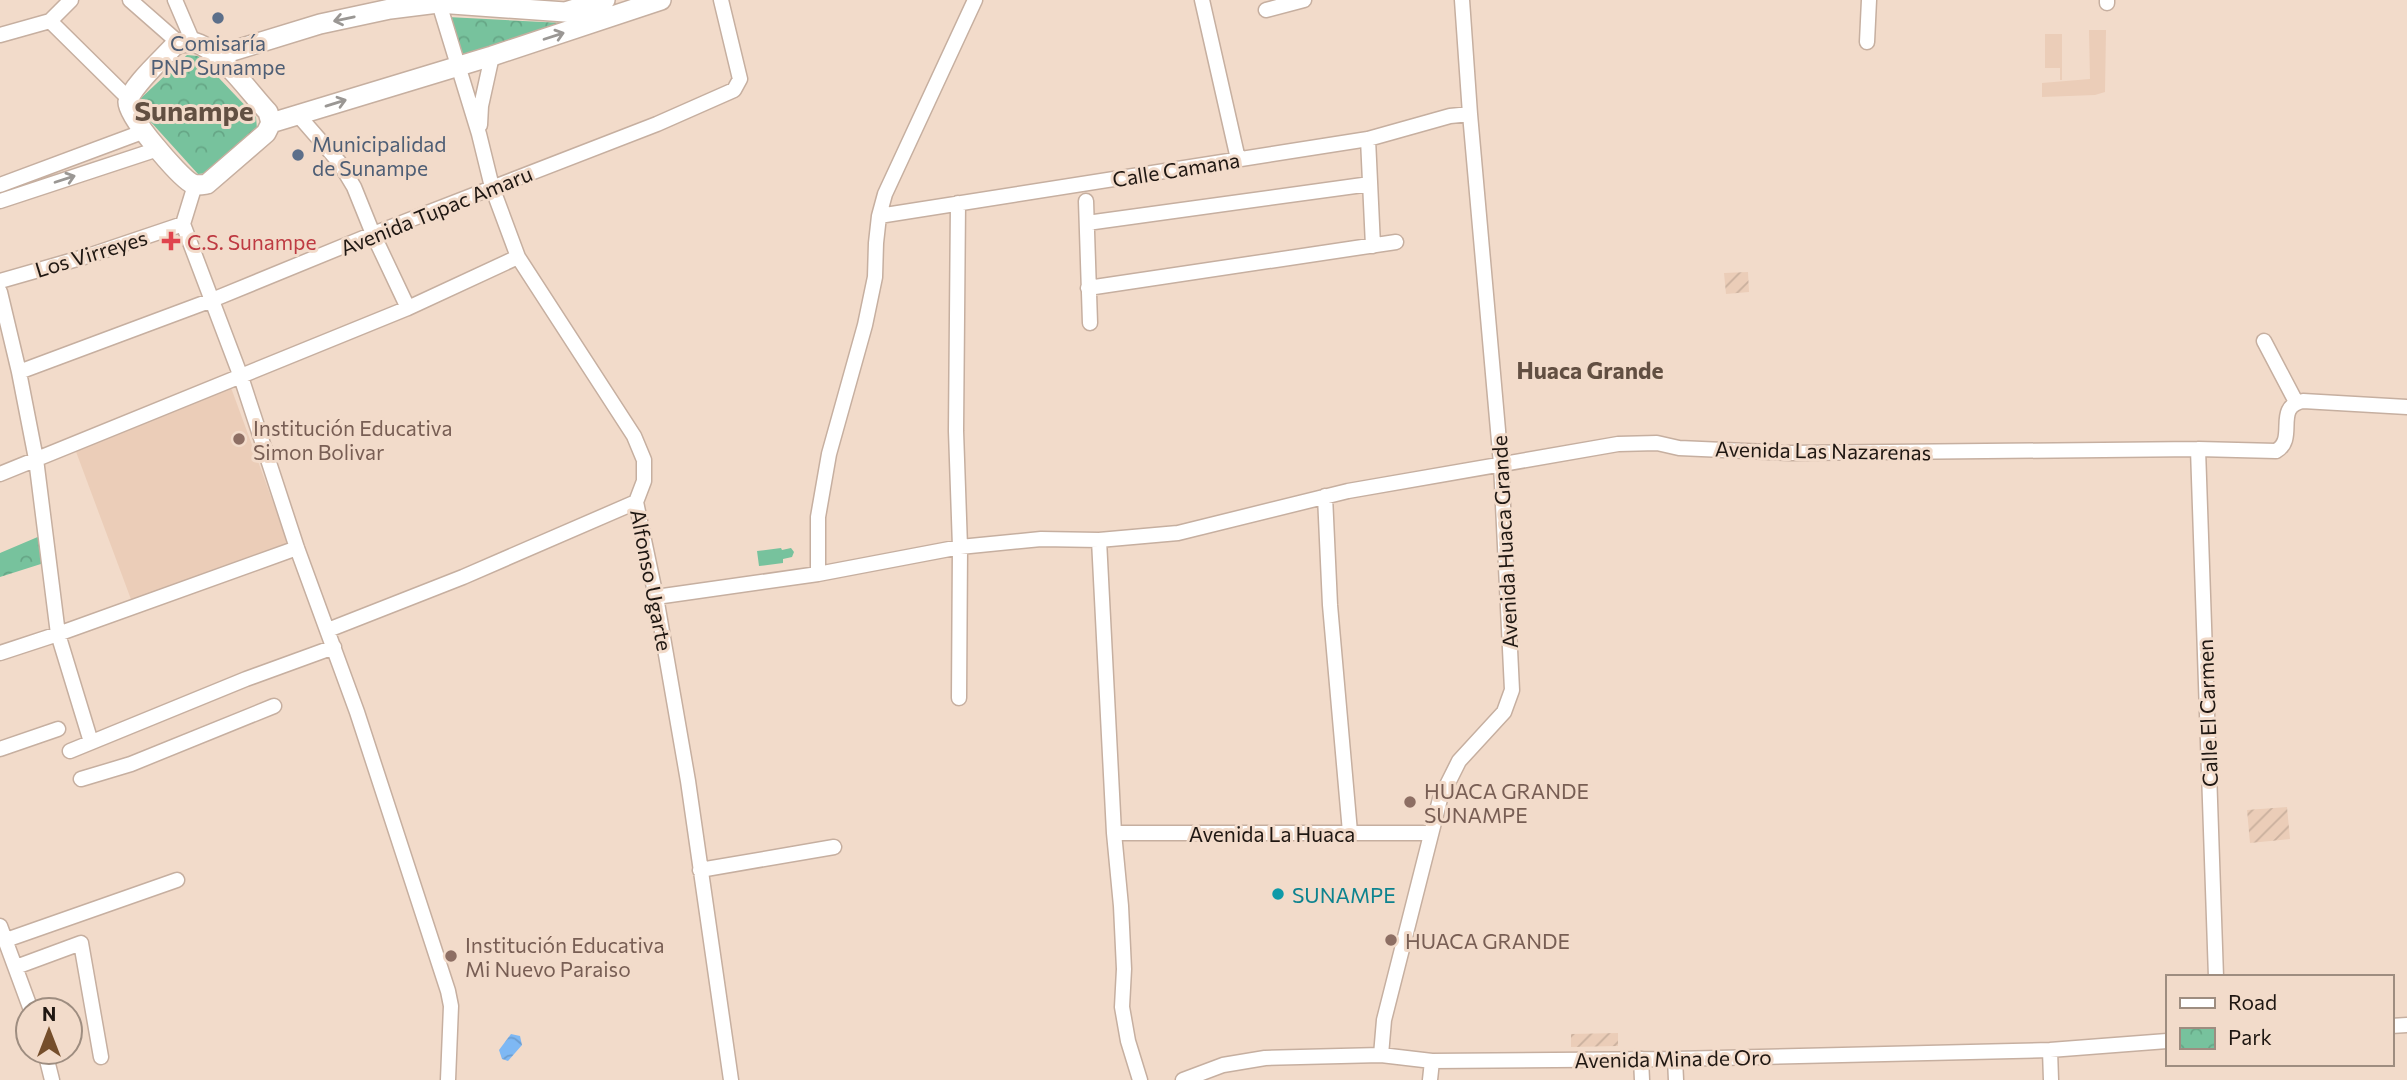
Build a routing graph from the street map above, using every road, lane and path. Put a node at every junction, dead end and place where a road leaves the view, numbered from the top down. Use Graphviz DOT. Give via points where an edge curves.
graph roads {
  1 [pos="71,0"];
  2 [pos="130,0"];
  3 [pos="175,0"];
  4 [pos="605,0"];
  5 [pos="661,0"];
  6 [pos="721,0"];
  7 [pos="975,0"];
  8 [pos="1202,0"];
  9 [pos="1304,0"];
  10 [pos="1462,0"];
  11 [pos="1869,0"];
  12 [pos="438,2"];
  13 [pos="1266,10"];
  14 [pos="50,21"];
  15 [pos="0,35"];
  16 [pos="1867,42"];
  17 [pos="186,43"];
  18 [pos="216,56"];
  19 [pos="492,56"];
  20 [pos="457,66"];
  21 [pos="129,99"];
  22 [pos="1470,114"];
  23 [pos="298,115"];
  24 [pos="271,122"];
  25 [pos="145,131"];
  26 [pos="479,134"];
  27 [pos="1368,139"];
  28 [pos="158,149"];
  29 [pos="1238,159"];
  30 [pos="1370,184"];
  31 [pos="0,185"];
  32 [pos="195,185"];
  33 [pos="492,187"];
  34 [pos="0,201"];
  35 [pos="1086,201"];
  36 [pos="958,203"];
  37 [pos="879,216"];
  38 [pos="1087,223"];
  39 [pos="183,224"];
  40 [pos="373,234"];
  41 [pos="1396,242"];
  42 [pos="1373,246"];
  43 [pos="518,257"];
  44 [pos="0,281"];
  45 [pos="1088,288"];
  46 [pos="0,292"];
  47 [pos="212,300"];
  48 [pos="408,308"];
  49 [pos="1090,323"];
  50 [pos="2264,341"];
  51 [pos="19,372"];
  52 [pos="241,377"];
  53 [pos="2294,404"];
  54 [pos="2407,407"];
  55 [pos="2198,449"];
  56 [pos="36,459"];
  57 [pos="1501,464"];
  58 [pos="0,474"];
  59 [pos="1325,496"];
  60 [pos="636,502"];
  61 [pos="1099,540"];
  62 [pos="960,547"];
  63 [pos="297,548"];
  64 [pos="818,574"];
  65 [pos="656,597"];
  66 [pos="328,630"];
  67 [pos="58,634"];
  68 [pos="334,647"];
  69 [pos="0,653"];
  70 [pos="959,698"];
  71 [pos="274,706"];
  72 [pos="58,729"];
  73 [pos="91,742"];
  74 [pos="0,749"];
  75 [pos="70,751"];
  76 [pos="81,779"];
  77 [pos="1350,832"];
  78 [pos="1114,833"];
  79 [pos="1431,833"];
  80 [pos="834,846"];
  81 [pos="700,870"];
  82 [pos="177,880"];
  83 [pos="3,933"];
  84 [pos="16,967"];
  85 [pos="2216,975"];
  86 [pos="26,996"];
  87 [pos="2166,1041"];
  88 [pos="2050,1049"];
  89 [pos="1381,1055"];
  90 [pos="101,1058"];
  91 [pos="1641,1059"];
  92 [pos="1675,1059"];
  93 [pos="1432,1061"];
  94 [pos="448,1080"];
  95 [pos="731,1080"];
  96 [pos="1140,1080"];
  97 [pos="1183,1080"];
  98 [pos="1430,1080"];
  99 [pos="1642,1080"];
  100 [pos="1676,1080"];
  101 [pos="2051,1080"];
  1 -- 14 [label="street"];
  2 -- 17 [label="street"];
  3 -- 17 [label="street"];
  4 -- 12 [label="main road" via="565,12"];
  19 -- 5 [label="main road, one-way"];
  6 -- 33 [label="street, Avenida Tupac Amaru" via="740,79 734,90"];
  7 -- 37 [label="street"];
  8 -- 29 [label="street"];
  9 -- 13 [label="street"];
  10 -- 22 [label="street, Avenida Huaca Grande"];
  11 -- 16 [label="street"];
  12 -- 18 [label="main road, one-way" via="320,24"];
  12 -- 20 [label="street, Alfonso Ugarte"];
  14 -- 15 [label="street"];
  14 -- 21 [label="street"];
  17 -- 18 [label="main road" via="206,47"];
  17 -- 21 [label="main road" via="173,47"];
  18 -- 24 [label="main road" via="268,112"];
  19 -- 20 [label="main road"];
  19 -- 26 [label="street"];
  23 -- 20 [label="main road, one-way"];
  20 -- 26 [label="street, Alfonso Ugarte"];
  21 -- 25 [label="main road" via="131,115"];
  22 -- 27 [label="street, Calle Camana"];
  22 -- 57 [label="street, Avenida Huaca Grande"];
  23 -- 24 [label="main road"];
  23 -- 40 [label="street" via="339,162"];
  24 -- 32 [label="main road" via="266,133 206,184"];
  25 -- 28 [label="main road"];
  25 -- 31 [label="street"];
  26 -- 33 [label="street, Alfonso Ugarte"];
  27 -- 29 [label="street, Calle Camana"];
  27 -- 30 [label="street"];
  28 -- 32 [label="main road"];
  34 -- 28 [label="street, one-way"];
  29 -- 36 [label="street, Calle Camana"];
  30 -- 38 [label="street"];
  30 -- 42 [label="street"];
  32 -- 39 [label="street"];
  33 -- 40 [label="street, Avenida Tupac Amaru"];
  33 -- 43 [label="street, Alfonso Ugarte"];
  35 -- 38 [label="street"];
  36 -- 37 [label="street, Calle Camana"];
  36 -- 62 [label="street"];
  37 -- 64 [label="street" via="875,277 820,505"];
  38 -- 45 [label="street"];
  39 -- 44 [label="street, Los Virreyes"];
  39 -- 47 [label="street"];
  40 -- 47 [label="street, Avenida Tupac Amaru"];
  40 -- 48 [label="street"];
  41 -- 42 [label="street"];
  42 -- 45 [label="street"];
  43 -- 48 [label="street"];
  43 -- 60 [label="street, Alfonso Ugarte" via="634,436 645,460"];
  45 -- 49 [label="street"];
  46 -- 51 [label="street"];
  47 -- 51 [label="street, Avenida Tupac Amaru"];
  47 -- 52 [label="street"];
  48 -- 52 [label="street"];
  50 -- 53 [label="street"];
  51 -- 56 [label="street"];
  52 -- 56 [label="street"];
  52 -- 63 [label="street"];
  53 -- 54 [label="street"];
  53 -- 55 [label="street, Avenida Las Nazarenas" via="2279,449"];
  55 -- 57 [label="street, Avenida Las Nazarenas" via="1790,453 1638,442"];
  55 -- 85 [label="street, Calle El Carmen"];
  56 -- 58 [label="street"];
  56 -- 67 [label="street"];
  57 -- 59 [label="street, Avenida Las Nazarenas"];
  57 -- 79 [label="street, Avenida Huaca Grande" via="1512,690 1504,712 1459,761 1440,799"];
  59 -- 61 [label="street, Avenida Las Nazarenas" via="1178,533"];
  59 -- 77 [label="street"];
  60 -- 65 [label="street, Alfonso Ugarte"];
  60 -- 66 [label="street" via="463,578"];
  61 -- 62 [label="street, Avenida Las Nazarenas" via="1041,539"];
  61 -- 78 [label="street"];
  62 -- 64 [label="street, Avenida Las Nazarenas"];
  62 -- 70 [label="street"];
  63 -- 66 [label="street"];
  63 -- 67 [label="street"];
  64 -- 65 [label="street, Avenida Las Nazarenas"];
  65 -- 81 [label="street, Alfonso Ugarte"];
  66 -- 68 [label="street"];
  67 -- 69 [label="street"];
  67 -- 73 [label="street"];
  68 -- 73 [label="street"];
  68 -- 94 [label="street" via="448,991"];
  71 -- 76 [label="street" via="131,764"];
  72 -- 74 [label="street"];
  73 -- 75 [label="street"];
  77 -- 78 [label="street, Avenida La Huaca"];
  77 -- 79 [label="street, Avenida La Huaca"];
  78 -- 96 [label="street" via="1124,969 1122,1007"];
  79 -- 89 [label="street, Avenida Huaca Grande" via="1384,1020"];
  80 -- 81 [label="street"];
  81 -- 95 [label="street, Alfonso Ugarte"];
  82 -- 83 [label="street"];
  83 -- 84 [label="street"];
  84 -- 86 [label="street"];
  84 -- 90 [label="street" via="81,943"];
  87 -- 88 [label="street, Avenida Mina de Oro"];
  88 -- 92 [label="street, Avenida Mina de Oro"];
  88 -- 101 [label="street"];
  89 -- 93 [label="street, Avenida Mina de Oro"];
  89 -- 97 [label="street, Avenida Mina de Oro" via="1265,1058 1223,1065"];
  91 -- 92 [label="street, Avenida Mina de Oro"];
  91 -- 93 [label="street, Avenida Mina de Oro"];
  91 -- 99 [label="street"];
  92 -- 100 [label="street"];
  93 -- 98 [label="street"];
}
